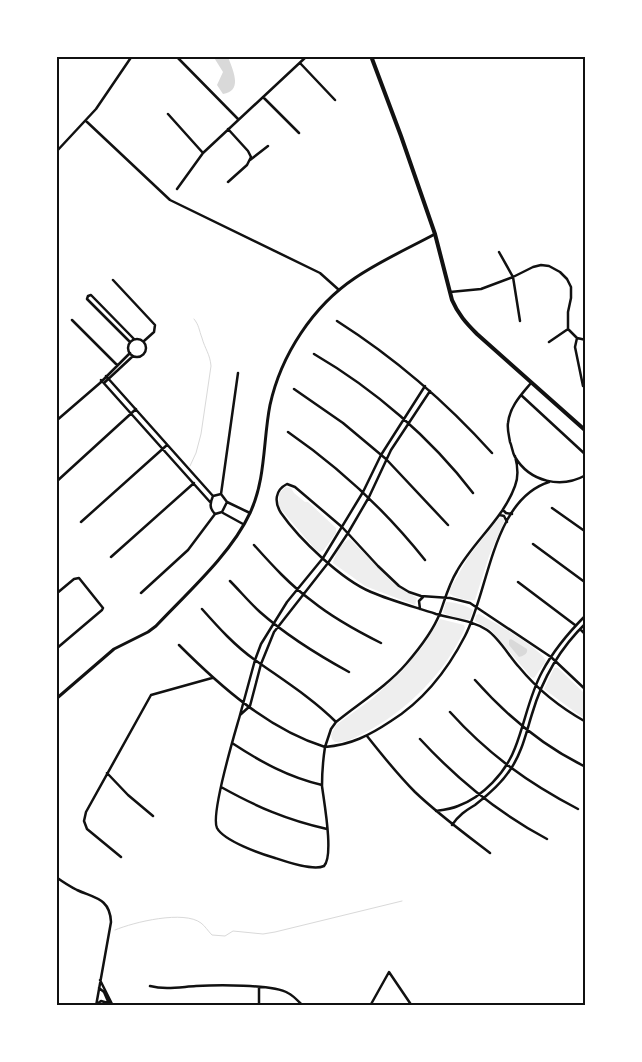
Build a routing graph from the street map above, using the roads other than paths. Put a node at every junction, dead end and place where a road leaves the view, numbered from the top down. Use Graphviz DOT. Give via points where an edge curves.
graph roads {
  1 [pos="132,56"];
  2 [pos="176,56"];
  3 [pos="307,56"];
  4 [pos="371,56"];
  5 [pos="300,63"];
  6 [pos="263,96"];
  7 [pos="335,100"];
  8 [pos="168,114"];
  9 [pos="238,119"];
  10 [pos="86,120"];
  11 [pos="228,129"];
  12 [pos="299,133"];
  13 [pos="268,146"];
  14 [pos="56,152"];
  15 [pos="203,152"];
  16 [pos="250,154"];
  17 [pos="256,156"];
  18 [pos="250,160"];
  19 [pos="228,182"];
  20 [pos="177,189"];
  21 [pos="435,234"];
  22 [pos="499,252"];
  23 [pos="513,277"];
  24 [pos="113,280"];
  25 [pos="339,290"];
  26 [pos="450,292"];
  27 [pos="72,320"];
  28 [pos="337,321"];
  29 [pos="520,321"];
  30 [pos="568,329"];
  31 [pos="577,338"];
  32 [pos="134,339"];
  33 [pos="586,340"];
  34 [pos="144,341"];
  35 [pos="130,342"];
  36 [pos="549,342"];
  37 [pos="130,353"];
  38 [pos="314,354"];
  39 [pos="134,356"];
  40 [pos="117,366"];
  41 [pos="238,373"];
  42 [pos="106,376"];
  43 [pos="109,379"];
  44 [pos="101,381"];
  45 [pos="532,382"];
  46 [pos="105,384"];
  47 [pos="425,386"];
  48 [pos="583,386"];
  49 [pos="294,389"];
  50 [pos="430,391"];
  51 [pos="521,395"];
  52 [pos="136,409"];
  53 [pos="132,414"];
  54 [pos="403,420"];
  55 [pos="56,421"];
  56 [pos="408,424"];
  57 [pos="586,431"];
  58 [pos="288,432"];
  59 [pos="168,444"];
  60 [pos="163,449"];
  61 [pos="492,453"];
  62 [pos="586,454"];
  63 [pos="381,455"];
  64 [pos="515,456"];
  65 [pos="386,459"];
  66 [pos="586,474"];
  67 [pos="56,482"];
  68 [pos="549,482"];
  69 [pos="194,484"];
  70 [pos="363,492"];
  71 [pos="473,493"];
  72 [pos="221,494"];
  73 [pos="213,496"];
  74 [pos="369,497"];
  75 [pos="210,502"];
  76 [pos="227,502"];
  77 [pos="552,508"];
  78 [pos="503,510"];
  79 [pos="222,512"];
  80 [pos="250,513"];
  81 [pos="215,514"];
  82 [pos="512,514"];
  83 [pos="499,515"];
  84 [pos="80,522"];
  85 [pos="507,522"];
  86 [pos="243,524"];
  87 [pos="448,525"];
  88 [pos="342,527"];
  89 [pos="586,532"];
  90 [pos="348,533"];
  91 [pos="533,544"];
  92 [pos="254,545"];
  93 [pos="111,557"];
  94 [pos="323,558"];
  95 [pos="425,560"];
  96 [pos="328,562"];
  97 [pos="230,581"];
  98 [pos="518,582"];
  99 [pos="586,583"];
  100 [pos="298,590"];
  101 [pos="142,593"];
  102 [pos="56,594"];
  103 [pos="303,594"];
  104 [pos="425,597"];
  105 [pos="445,598"];
  106 [pos="420,608"];
  107 [pos="477,608"];
  108 [pos="202,609"];
  109 [pos="439,615"];
  110 [pos="586,615"];
  111 [pos="273,623"];
  112 [pos="471,623"];
  113 [pos="586,623"];
  114 [pos="575,625"];
  115 [pos="278,626"];
  116 [pos="580,629"];
  117 [pos="586,635"];
  118 [pos="381,644"];
  119 [pos="179,645"];
  120 [pos="56,649"];
  121 [pos="551,657"];
  122 [pos="255,660"];
  123 [pos="555,660"];
  124 [pos="261,664"];
  125 [pos="349,672"];
  126 [pos="212,678"];
  127 [pos="475,680"];
  128 [pos="536,685"];
  129 [pos="541,690"];
  130 [pos="586,690"];
  131 [pos="56,699"];
  132 [pos="244,702"];
  133 [pos="250,706"];
  134 [pos="450,712"];
  135 [pos="240,715"];
  136 [pos="336,722"];
  137 [pos="586,722"];
  138 [pos="522,726"];
  139 [pos="527,730"];
  140 [pos="367,736"];
  141 [pos="420,739"];
  142 [pos="232,743"];
  143 [pos="325,747"];
  144 [pos="506,765"];
  145 [pos="586,767"];
  146 [pos="511,769"];
  147 [pos="107,773"];
  148 [pos="322,785"];
  149 [pos="220,787"];
  150 [pos="478,794"];
  151 [pos="484,798"];
  152 [pos="578,809"];
  153 [pos="436,811"];
  154 [pos="153,816"];
  155 [pos="452,825"];
  156 [pos="327,829"];
  157 [pos="547,838"];
  158 [pos="490,853"];
  159 [pos="121,857"];
  160 [pos="56,877"];
  161 [pos="100,980"];
  162 [pos="150,986"];
  163 [pos="99,988"];
  164 [pos="259,988"];
  165 [pos="96,1005"];
  166 [pos="110,1005"];
  167 [pos="259,1006"];
  168 [pos="303,1006"];
  169 [pos="370,1006"];
  170 [pos="412,1006"];
  1 -- 10 [label="street"];
  2 -- 9 [label="street"];
  3 -- 5 [label="street"];
  4 -- 21 [label="main road"];
  5 -- 6 [label="street"];
  5 -- 7 [label="street"];
  6 -- 9 [label="street"];
  6 -- 12 [label="street"];
  8 -- 15 [label="street"];
  9 -- 11 [label="street"];
  10 -- 14 [label="street"];
  10 -- 25 [label="street" via="170,200 320,273"];
  11 -- 15 [label="street"];
  11 -- 16 [label="street"];
  13 -- 17 [label="street"];
  15 -- 20 [label="street"];
  16 -- 17 [label="street"];
  16 -- 18 [label="street"];
  17 -- 18 [label="street"];
  18 -- 19 [label="street"];
  21 -- 25 [label="street"];
  21 -- 26 [label="main road"];
  22 -- 23 [label="street"];
  23 -- 26 [label="street" via="480,289"];
  23 -- 29 [label="street"];
  23 -- 30 [label="street" via="541,265 560,272 571,287"];
  24 -- 34 [label="street" via="155,325 154,332"];
  25 -- 80 [label="street" via="313,317 287,356 270,406 259,486"];
  26 -- 45 [label="main road" via="462,319"];
  27 -- 40 [label="street"];
  28 -- 47 [label="street" via="378,348"];
  30 -- 31 [label="street"];
  30 -- 36 [label="street"];
  31 -- 33 [label="street"];
  31 -- 48 [label="street" via="575,347"];
  32 -- 34 [label="street"];
  32 -- 35 [label="street"];
  32 -- 35 [label="street" via="91,295 88,296 87,299"];
  34 -- 39 [label="street" via="144,354"];
  35 -- 37 [label="street"];
  37 -- 39 [label="street"];
  37 -- 40 [label="street"];
  38 -- 54 [label="street" via="344,373"];
  39 -- 43 [label="street"];
  40 -- 42 [label="street"];
  41 -- 72 [label="street"];
  42 -- 43 [label="street"];
  42 -- 44 [label="street"];
  43 -- 46 [label="street"];
  43 -- 52 [label="street"];
  44 -- 46 [label="street"];
  44 -- 55 [label="street"];
  45 -- 51 [label="street"];
  45 -- 57 [label="main road"];
  46 -- 53 [label="street"];
  47 -- 50 [label="street"];
  47 -- 54 [label="street"];
  49 -- 63 [label="street" via="343,423"];
  50 -- 56 [label="street"];
  50 -- 61 [label="street"];
  51 -- 62 [label="street"];
  51 -- 64 [label="street" via="512,407 508,424"];
  52 -- 53 [label="street"];
  52 -- 59 [label="street"];
  53 -- 60 [label="street"];
  53 -- 67 [label="street"];
  54 -- 56 [label="street"];
  54 -- 63 [label="street"];
  56 -- 65 [label="street"];
  56 -- 71 [label="street" via="444,458"];
  58 -- 70 [label="street"];
  59 -- 60 [label="street"];
  59 -- 73 [label="street"];
  60 -- 69 [label="street"];
  60 -- 84 [label="street"];
  63 -- 65 [label="street"];
  63 -- 70 [label="street"];
  64 -- 68 [label="street" via="527,471"];
  64 -- 78 [label="street" via="517,478"];
  65 -- 74 [label="street"];
  65 -- 87 [label="street"];
  66 -- 68 [label="street" via="567,481"];
  68 -- 82 [label="street" via="526,495"];
  69 -- 75 [label="street"];
  69 -- 93 [label="street"];
  70 -- 74 [label="street"];
  70 -- 88 [label="street"];
  72 -- 73 [label="street"];
  72 -- 76 [label="street"];
  73 -- 75 [label="street"];
  74 -- 90 [label="street"];
  74 -- 95 [label="street"];
  75 -- 81 [label="street"];
  76 -- 79 [label="street"];
  76 -- 80 [label="street"];
  77 -- 89 [label="street"];
  78 -- 82 [label="street"];
  78 -- 83 [label="street"];
  79 -- 81 [label="street"];
  79 -- 86 [label="street"];
  80 -- 86 [label="street"];
  81 -- 101 [label="street" via="188,550"];
  82 -- 85 [label="street"];
  83 -- 85 [label="street" via="504,516"];
  83 -- 105 [label="street" via="463,560"];
  85 -- 107 [label="street" via="496,544"];
  86 -- 131 [label="street" via="212,566 156,626 114,649"];
  88 -- 90 [label="street"];
  88 -- 94 [label="street"];
  88 -- 94 [label="street" via="295,487 286,484 277,493 278,508 288,523"];
  90 -- 96 [label="street"];
  90 -- 104 [label="street" via="399,586"];
  91 -- 99 [label="street"];
  92 -- 100 [label="street"];
  94 -- 96 [label="street"];
  94 -- 100 [label="street"];
  96 -- 103 [label="street"];
  96 -- 106 [label="street" via="357,585"];
  97 -- 111 [label="street"];
  98 -- 114 [label="street"];
  100 -- 103 [label="street"];
  100 -- 111 [label="street"];
  102 -- 120 [label="street" via="79,578 103,608"];
  103 -- 115 [label="street"];
  103 -- 118 [label="street" via="341,622"];
  104 -- 105 [label="street"];
  104 -- 106 [label="street" via="419,601"];
  105 -- 107 [label="street" via="470,603"];
  105 -- 109 [label="street"];
  106 -- 109 [label="street"];
  107 -- 112 [label="street"];
  107 -- 121 [label="street"];
  108 -- 122 [label="street"];
  109 -- 112 [label="street"];
  109 -- 136 [label="street" via="406,664"];
  110 -- 114 [label="street"];
  111 -- 115 [label="street"];
  111 -- 122 [label="street"];
  112 -- 128 [label="street" via="489,631"];
  112 -- 140 [label="street" via="452,659 432,685 396,718"];
  113 -- 116 [label="street"];
  114 -- 116 [label="street"];
  114 -- 121 [label="street"];
  115 -- 124 [label="street"];
  115 -- 125 [label="street"];
  116 -- 117 [label="street"];
  116 -- 123 [label="street"];
  119 -- 126 [label="street"];
  121 -- 123 [label="street"];
  121 -- 128 [label="street"];
  122 -- 124 [label="street"];
  122 -- 132 [label="street"];
  123 -- 129 [label="street"];
  123 -- 130 [label="street"];
  124 -- 133 [label="street"];
  124 -- 136 [label="street" via="312,699"];
  126 -- 132 [label="street"];
  126 -- 147 [label="street" via="152,695"];
  127 -- 138 [label="street"];
  128 -- 129 [label="street"];
  128 -- 138 [label="street"];
  129 -- 137 [label="street"];
  129 -- 139 [label="street"];
  132 -- 133 [label="street"];
  132 -- 135 [label="street"];
  133 -- 135 [label="street"];
  133 -- 143 [label="street" via="288,733"];
  134 -- 144 [label="street"];
  135 -- 142 [label="street"];
  136 -- 143 [label="street"];
  138 -- 139 [label="street"];
  138 -- 144 [label="street"];
  139 -- 145 [label="street" via="555,751"];
  139 -- 146 [label="street"];
  140 -- 143 [label="street" via="341,746"];
  140 -- 153 [label="street" via="402,778"];
  141 -- 150 [label="street"];
  142 -- 148 [label="street" via="277,770"];
  142 -- 149 [label="street"];
  143 -- 148 [label="street"];
  144 -- 146 [label="street"];
  144 -- 150 [label="street" via="495,780"];
  146 -- 151 [label="street"];
  146 -- 152 [label="street"];
  147 -- 154 [label="street"];
  147 -- 159 [label="street" via="84,821 87,829"];
  148 -- 156 [label="street"];
  149 -- 156 [label="street" via="298,823"];
  149 -- 156 [label="street" via="218,829 261,854 321,868 328,860"];
  150 -- 151 [label="street"];
  150 -- 153 [label="street" via="460,806"];
  151 -- 155 [label="street" via="463,811"];
  151 -- 157 [label="street" via="516,822"];
  153 -- 155 [label="street"];
  155 -- 158 [label="street"];
  160 -- 161 [label="street" via="104,902 111,915"];
  161 -- 163 [label="street"];
  161 -- 166 [label="street"];
  162 -- 164 [label="street" via="159,989 206,985"];
  163 -- 165 [label="street"];
  163 -- 166 [label="street"];
  164 -- 167 [label="street"];
  164 -- 168 [label="street" via="282,990"];
  165 -- 166 [label="street" via="102,1001"];
  169 -- 170 [label="street" via="388,972"];
}
